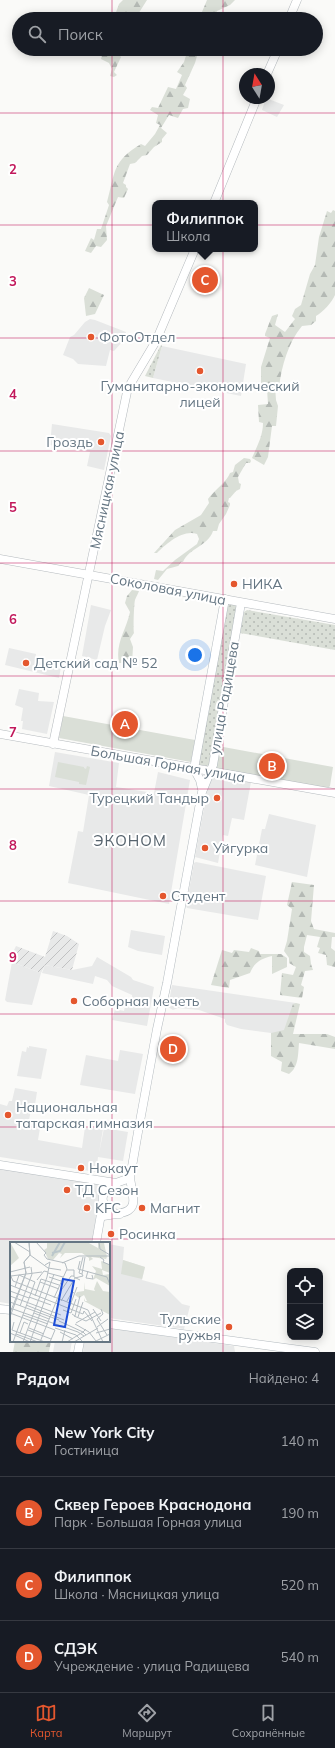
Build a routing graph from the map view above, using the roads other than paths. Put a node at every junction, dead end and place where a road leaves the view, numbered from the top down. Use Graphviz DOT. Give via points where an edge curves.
graph roads {
  1 [pos="297,0"];
  2 [pos="292,12"];
  3 [pos="275,56"];
  4 [pos="270,68"];
  5 [pos="255,104"];
  6 [pos="215,200"];
  7 [pos="194,252"];
  8 [pos="0,559"];
  9 [pos="89,574"];
  10 [pos="225,600"];
  11 [pos="241,603"];
  12 [pos="335,619"];
  13 [pos="0,734"];
  14 [pos="53,744"];
  15 [pos="194,769"];
  16 [pos="211,771"];
  17 [pos="202,792"];
  18 [pos="335,793"];
  19 [pos="0,1165"];
  20 [pos="130,1178"];
  21 [pos="97,1180"];
  22 [pos="116,1183"];
  23 [pos="133,1196"];
  24 [pos="102,1199"];
  25 [pos="120,1214"];
  26 [pos="100,1218"];
  27 [pos="96,1242"];
  28 [pos="0,1309"];
  29 [pos="10,1310"];
  30 [pos="110,1324"];
  31 [pos="80,1342"];
  32 [pos="78,1352"];
  33 [pos="315,1352"];
  1 -- 2 [label="main road"];
  3 -- 4 [label="main road"];
  5 -- 6 [label="main road"];
  7 -- 9 [label="main road, Мясницкая улица" via="154,346 127,392"];
  8 -- 9 [label="main road, Соколовая улица"];
  9 -- 10 [label="main road, Соколовая улица"];
  9 -- 14 [label="main road, Мясницкая улица"];
  10 -- 11 [label="main road, Соколовая улица"];
  10 -- 15 [label="main road, улица Радищева"];
  11 -- 12 [label="main road, Соколовая улица"];
  11 -- 16 [label="main road, улица Радищева"];
  13 -- 14 [label="main road, Большая Горная улица"];
  14 -- 15 [label="main road, Большая Горная улица"];
  15 -- 16 [label="main road, Большая Горная улица"];
  15 -- 17 [label="main road, улица Радищева" via="200,780"];
  16 -- 17 [label="main road, улица Радищева"];
  16 -- 18 [label="main road, Большая Горная улица"];
  17 -- 20 [label="main road, улица Радищева"];
  19 -- 21 [label="main road"];
  20 -- 22 [label="main road"];
  20 -- 23 [label="main road"];
  21 -- 22 [label="main road"];
  21 -- 24 [label="main road" via="102,1189"];
  22 -- 23 [label="main road" via="126,1185"];
  22 -- 24 [label="main road" via="105,1190"];
  23 -- 25 [label="main road" via="130,1208"];
  24 -- 25 [label="main road" via="106,1209"];
  24 -- 26 [label="main road"];
  25 -- 26 [label="main road" via="108,1214"];
  26 -- 27 [label="main road"];
  28 -- 29 [label="main road"];
  30 -- 33 [label="main road"];
  31 -- 32 [label="main road"];
}
